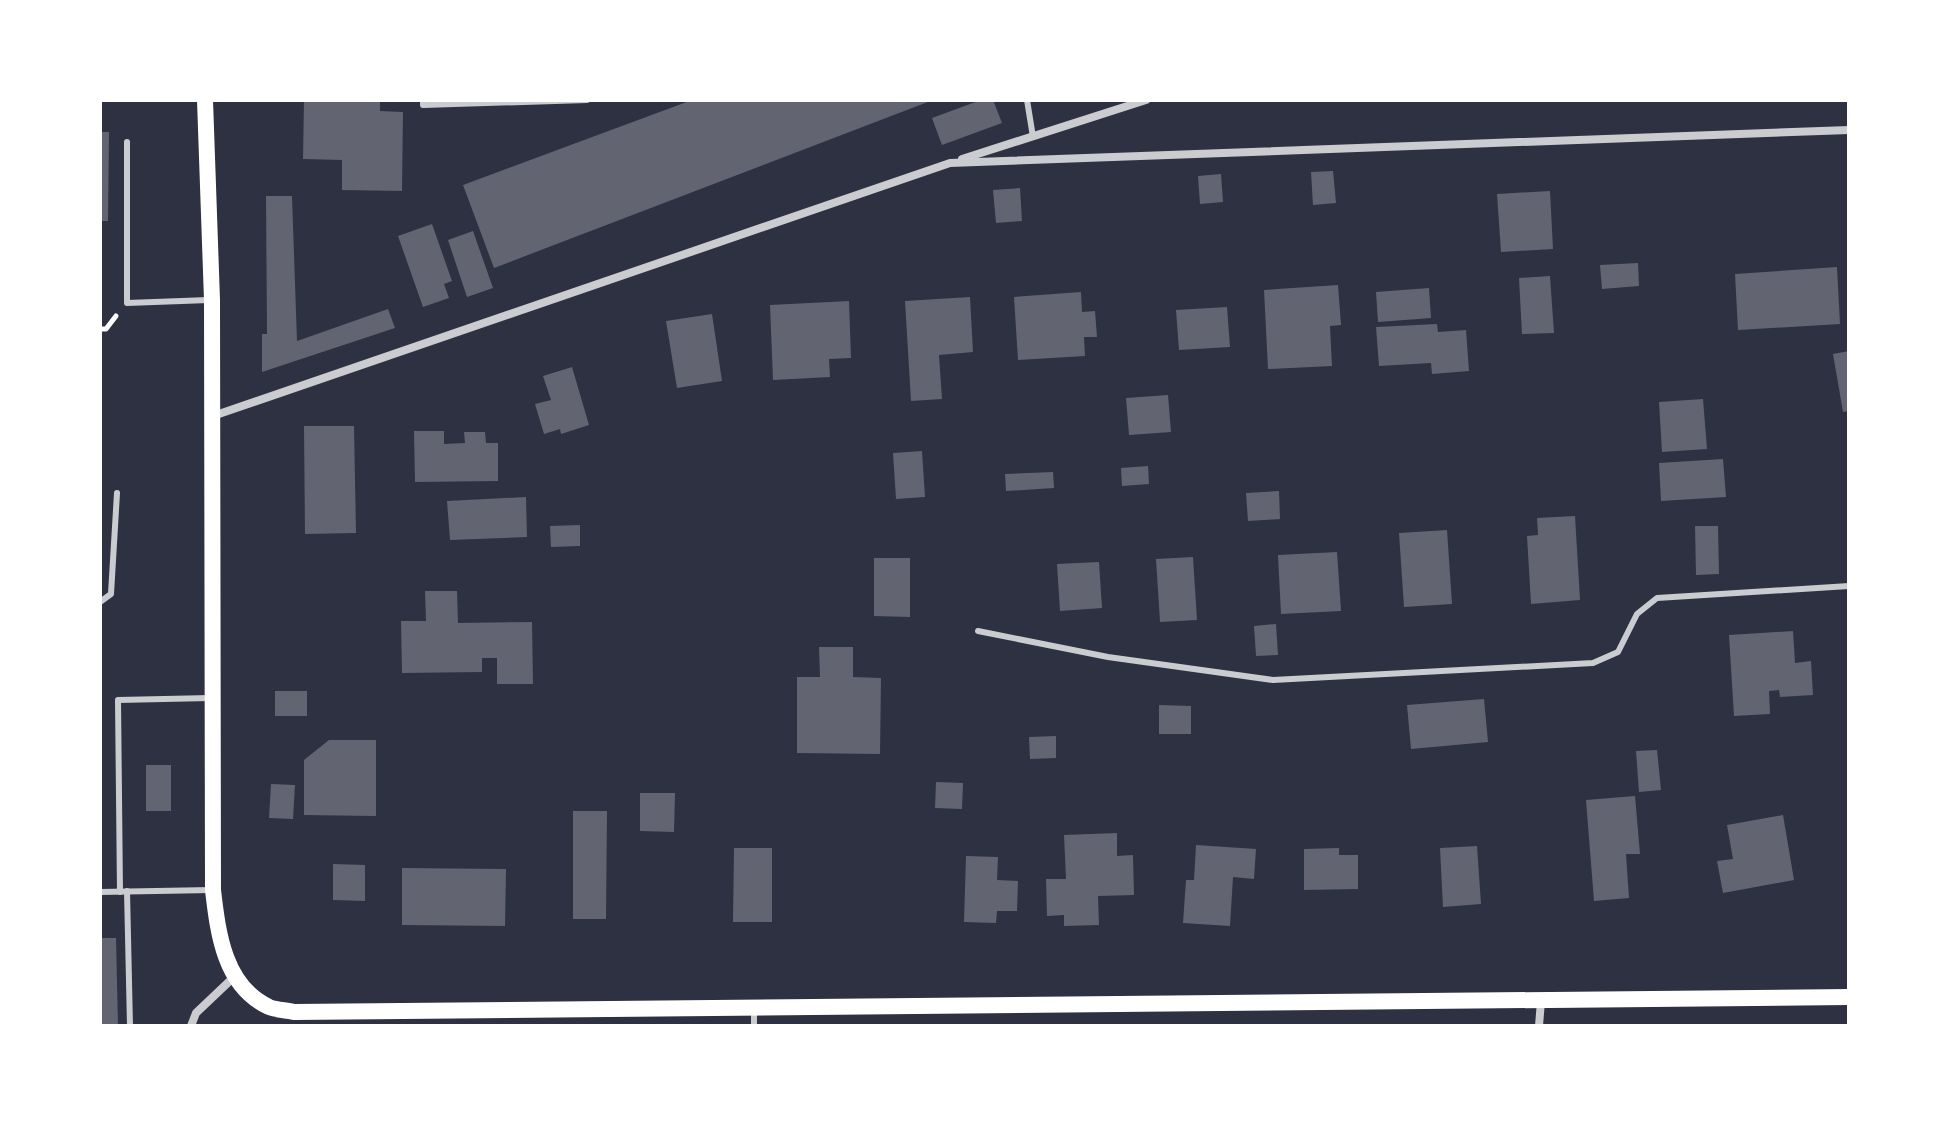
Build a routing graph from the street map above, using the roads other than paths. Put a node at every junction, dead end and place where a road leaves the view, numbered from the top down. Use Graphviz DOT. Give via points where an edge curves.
graph roads {
  1 [pos="205,100"];
  2 [pos="423,100"];
  3 [pos="587,100"];
  4 [pos="1027,100"];
  5 [pos="1146,100"];
  6 [pos="1849,130"];
  7 [pos="1033,137"];
  8 [pos="127,142"];
  9 [pos="950,163"];
  10 [pos="212,300"];
  11 [pos="211,416"];
  12 [pos="117,493"];
  13 [pos="1849,586"];
  14 [pos="100,602"];
  15 [pos="978,631"];
  16 [pos="212,698"];
  17 [pos="213,890"];
  18 [pos="100,892"];
  19 [pos="124,892"];
  20 [pos="235,976"];
  21 [pos="1849,997"];
  22 [pos="1541,1001"];
  23 [pos="754,1008"];
  24 [pos="130,1026"];
  25 [pos="191,1026"];
  26 [pos="754,1026"];
  27 [pos="1539,1026"];
  1 -- 10 [label="main road"];
  2 -- 3 [label="lane" via="423,105"];
  4 -- 7 [label="lane"];
  5 -- 7 [label="street"];
  6 -- 9 [label="street"];
  7 -- 9 [label="street"];
  8 -- 10 [label="lane" via="127,303"];
  9 -- 11 [label="street"];
  10 -- 11 [label="main road"];
  11 -- 16 [label="main road"];
  12 -- 14 [label="lane" via="111,594"];
  13 -- 15 [label="lane" via="1657,598 1637,614 1618,652 1593,663 1273,680 1108,657"];
  16 -- 17 [label="main road"];
  16 -- 19 [label="lane" via="118,700"];
  17 -- 19 [label="lane"];
  17 -- 20 [label="main road" via="218,933"];
  18 -- 19 [label="lane"];
  19 -- 24 [label="lane"];
  20 -- 23 [label="main road" via="269,1007 294,1012"];
  20 -- 25 [label="street" via="196,1013"];
  21 -- 22 [label="main road"];
  22 -- 23 [label="main road"];
  22 -- 27 [label="street"];
  23 -- 26 [label="lane"];
}
